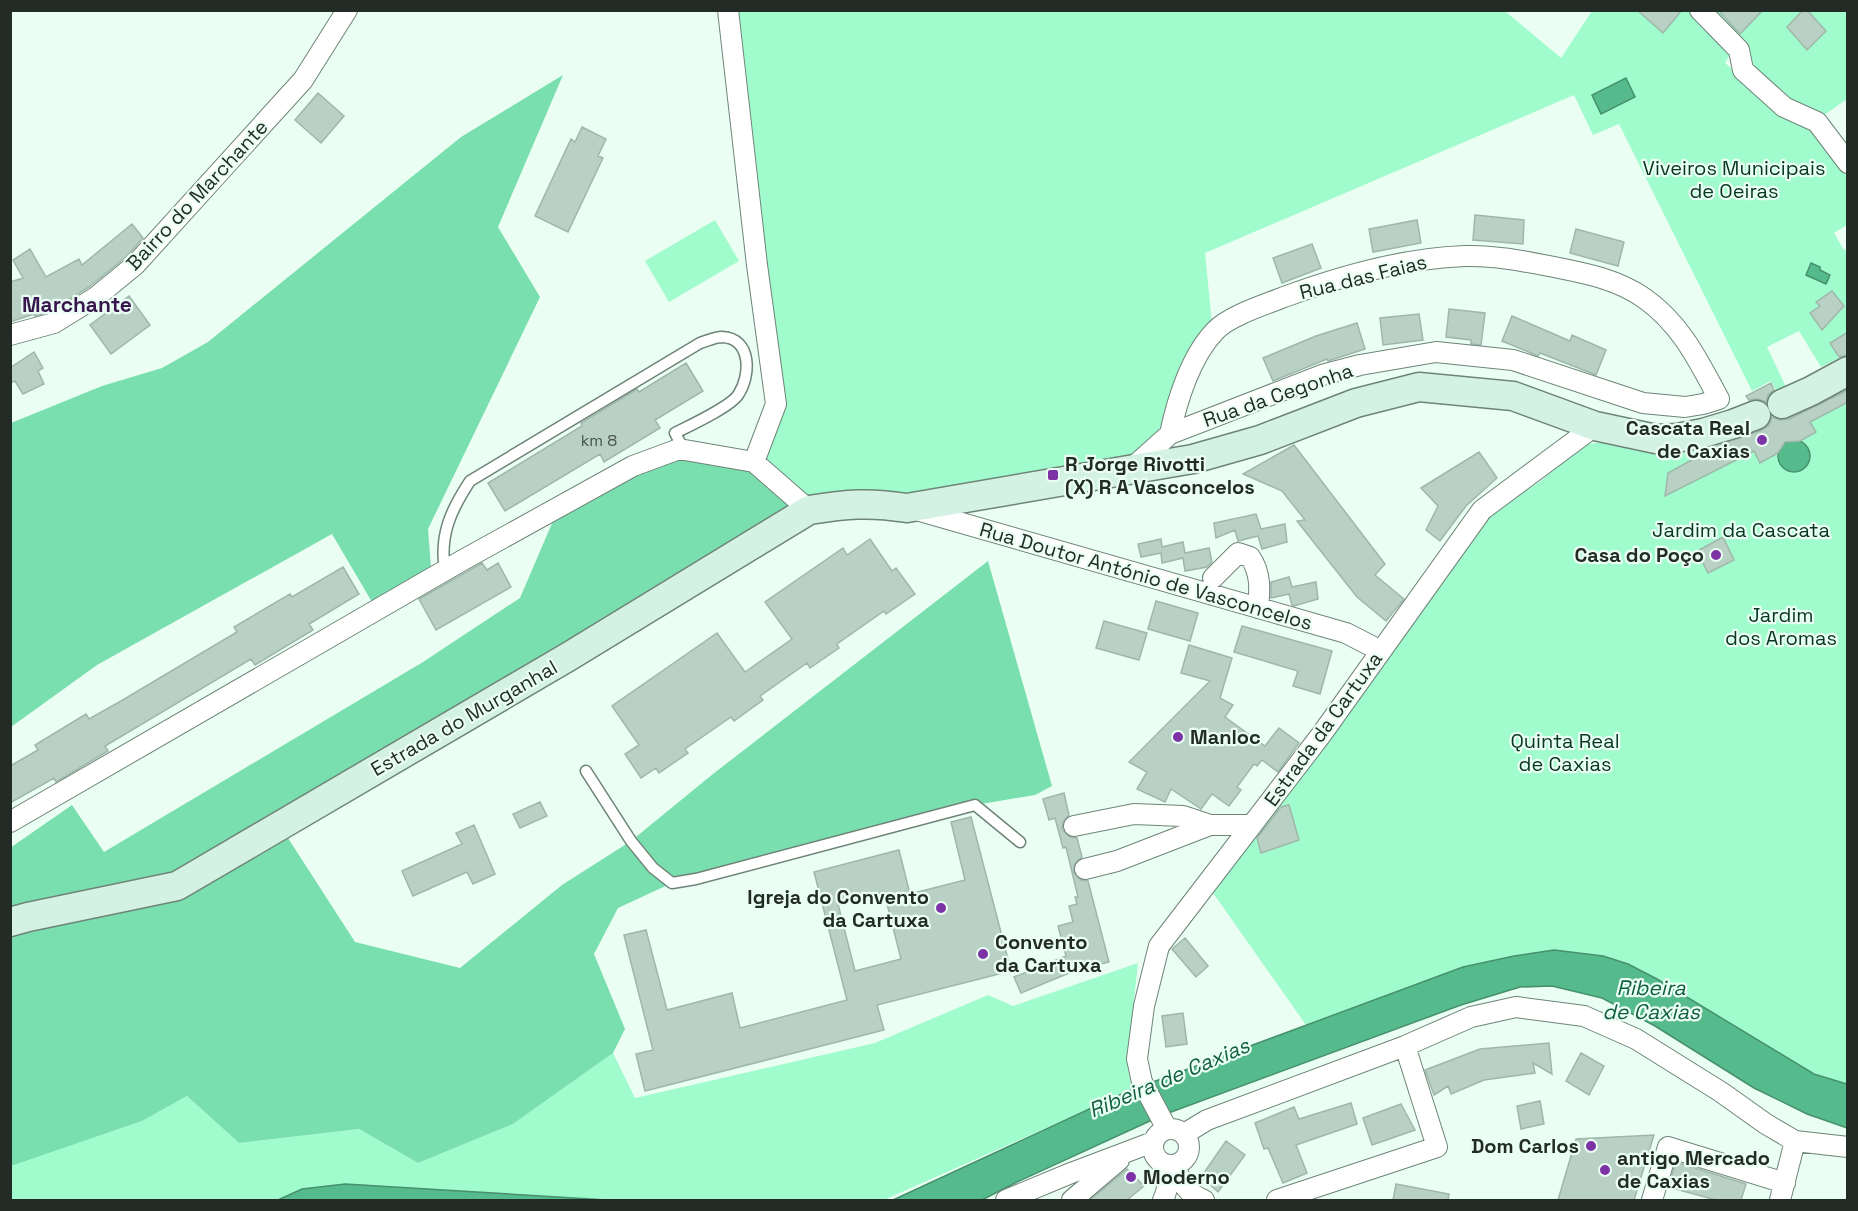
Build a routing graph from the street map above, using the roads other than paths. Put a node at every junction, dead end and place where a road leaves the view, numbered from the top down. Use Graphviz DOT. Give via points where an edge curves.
graph roads {
  1 [pos="347,10"];
  2 [pos="728,10"];
  3 [pos="1700,10"];
  4 [pos="1848,163"];
  5 [pos="10,335"];
  6 [pos="1848,371"];
  7 [pos="1706,415"];
  8 [pos="1595,426"];
  9 [pos="1170,434"];
  10 [pos="684,450"];
  11 [pos="754,462"];
  12 [pos="1131,469"];
  13 [pos="907,508"];
  14 [pos="809,510"];
  15 [pos="445,571"];
  16 [pos="1213,578"];
  17 [pos="1258,608"];
  18 [pos="1381,651"];
  19 [pos="586,771"];
  20 [pos="10,822"];
  21 [pos="1210,825"];
  22 [pos="1252,825"];
  23 [pos="1074,826"];
  24 [pos="1020,842"];
  25 [pos="1085,869"];
  26 [pos="10,922"];
  27 [pos="1405,1046"];
  28 [pos="1160,1134"];
  29 [pos="1795,1141"];
  30 [pos="1844,1149"];
  31 [pos="1169,1164"];
  32 [pos="1071,1173"];
  33 [pos="1783,1192"];
  34 [pos="1077,1196"];
  35 [pos="1006,1200"];
  36 [pos="1163,1200"];
  37 [pos="1204,1200"];
  38 [pos="1276,1200"];
  39 [pos="1652,1200"];
  1 -- 5 [label="street, Bairro do Marchante" via="303,80 135,265 96,297 54,323"];
  2 -- 11 [label="street" via="776,404"];
  3 -- 4 [label="street" via="1739,50 1743,70 1784,107 1817,122"];
  6 -- 7 [label="street, Estrada do Murganhal" via="1733,424"];
  7 -- 8 [label="street, Estrada do Murganhal" via="1677,438 1656,439"];
  7 -- 9 [label="street, Rua da Cegonha" via="1685,407 1643,403 1513,360 1436,352 1322,375"];
  7 -- 9 [label="street, Rua das Faias" via="1690,344 1655,306 1627,288 1591,274 1466,256 1399,264 1346,277 1230,320 1216,329 1199,350"];
  8 -- 12 [label="street, Estrada do Murganhal" via="1513,396 1419,387 1356,403 1260,440 1193,459"];
  8 -- 18 [label="street, Estrada da Cartuxa" via="1482,510"];
  9 -- 12 [label="street, Rua da Cegonha"];
  10 -- 11 [label="street"];
  10 -- 15 [label="street" via="633,466"];
  10 -- 15 [label="lane" via="675,433 737,397 744,381 748,365 744,350 732,339 720,336 700,343 470,481 457,502 442,543"];
  11 -- 14 [label="street"];
  12 -- 13 [label="street, Estrada do Murganhal"];
  13 -- 14 [label="street, Estrada do Murganhal" via="877,503"];
  13 -- 17 [label="street, Rua Doutor António de Vasconcelos"];
  14 -- 26 [label="street, Estrada do Murganhal" via="568,657 177,886"];
  15 -- 20 [label="street"];
  16 -- 17 [label="street" via="1238,553 1250,557 1260,585"];
  17 -- 18 [label="street, Rua Doutor António de Vasconcelos" via="1346,633"];
  18 -- 22 [label="street, Estrada da Cartuxa"];
  19 -- 24 [label="lane" via="631,841 653,868 672,883 975,805"];
  21 -- 22 [label="street"];
  21 -- 23 [label="street" via="1183,816 1134,814"];
  21 -- 25 [label="street" via="1117,861"];
  22 -- 28 [label="street, Estrada da Cartuxa" via="1159,946 1144,1006 1137,1059"];
  27 -- 28 [label="street"];
  27 -- 29 [label="street" via="1471,1017 1516,1008 1584,1016 1636,1040"];
  27 -- 38 [label="street" via="1437,1147"];
  28 -- 31 [label="street, Estrada da Cartuxa" via="1154,1154"];
  28 -- 31 [label="street" via="1189,1143 1188,1154 1181,1163"];
  28 -- 32 [label="street"];
  28 -- 34 [label="street" via="1111,1166"];
  29 -- 30 [label="street"];
  29 -- 33 [label="street"];
  31 -- 36 [label="street" via="1168,1190"];
  31 -- 37 [label="street, Estrada da Cartuxa" via="1187,1191"];
  32 -- 34 [label="street" via="1084,1178 1085,1184"];
  32 -- 35 [label="street"];
  33 -- 39 [label="street" via="1668,1147"];
}
